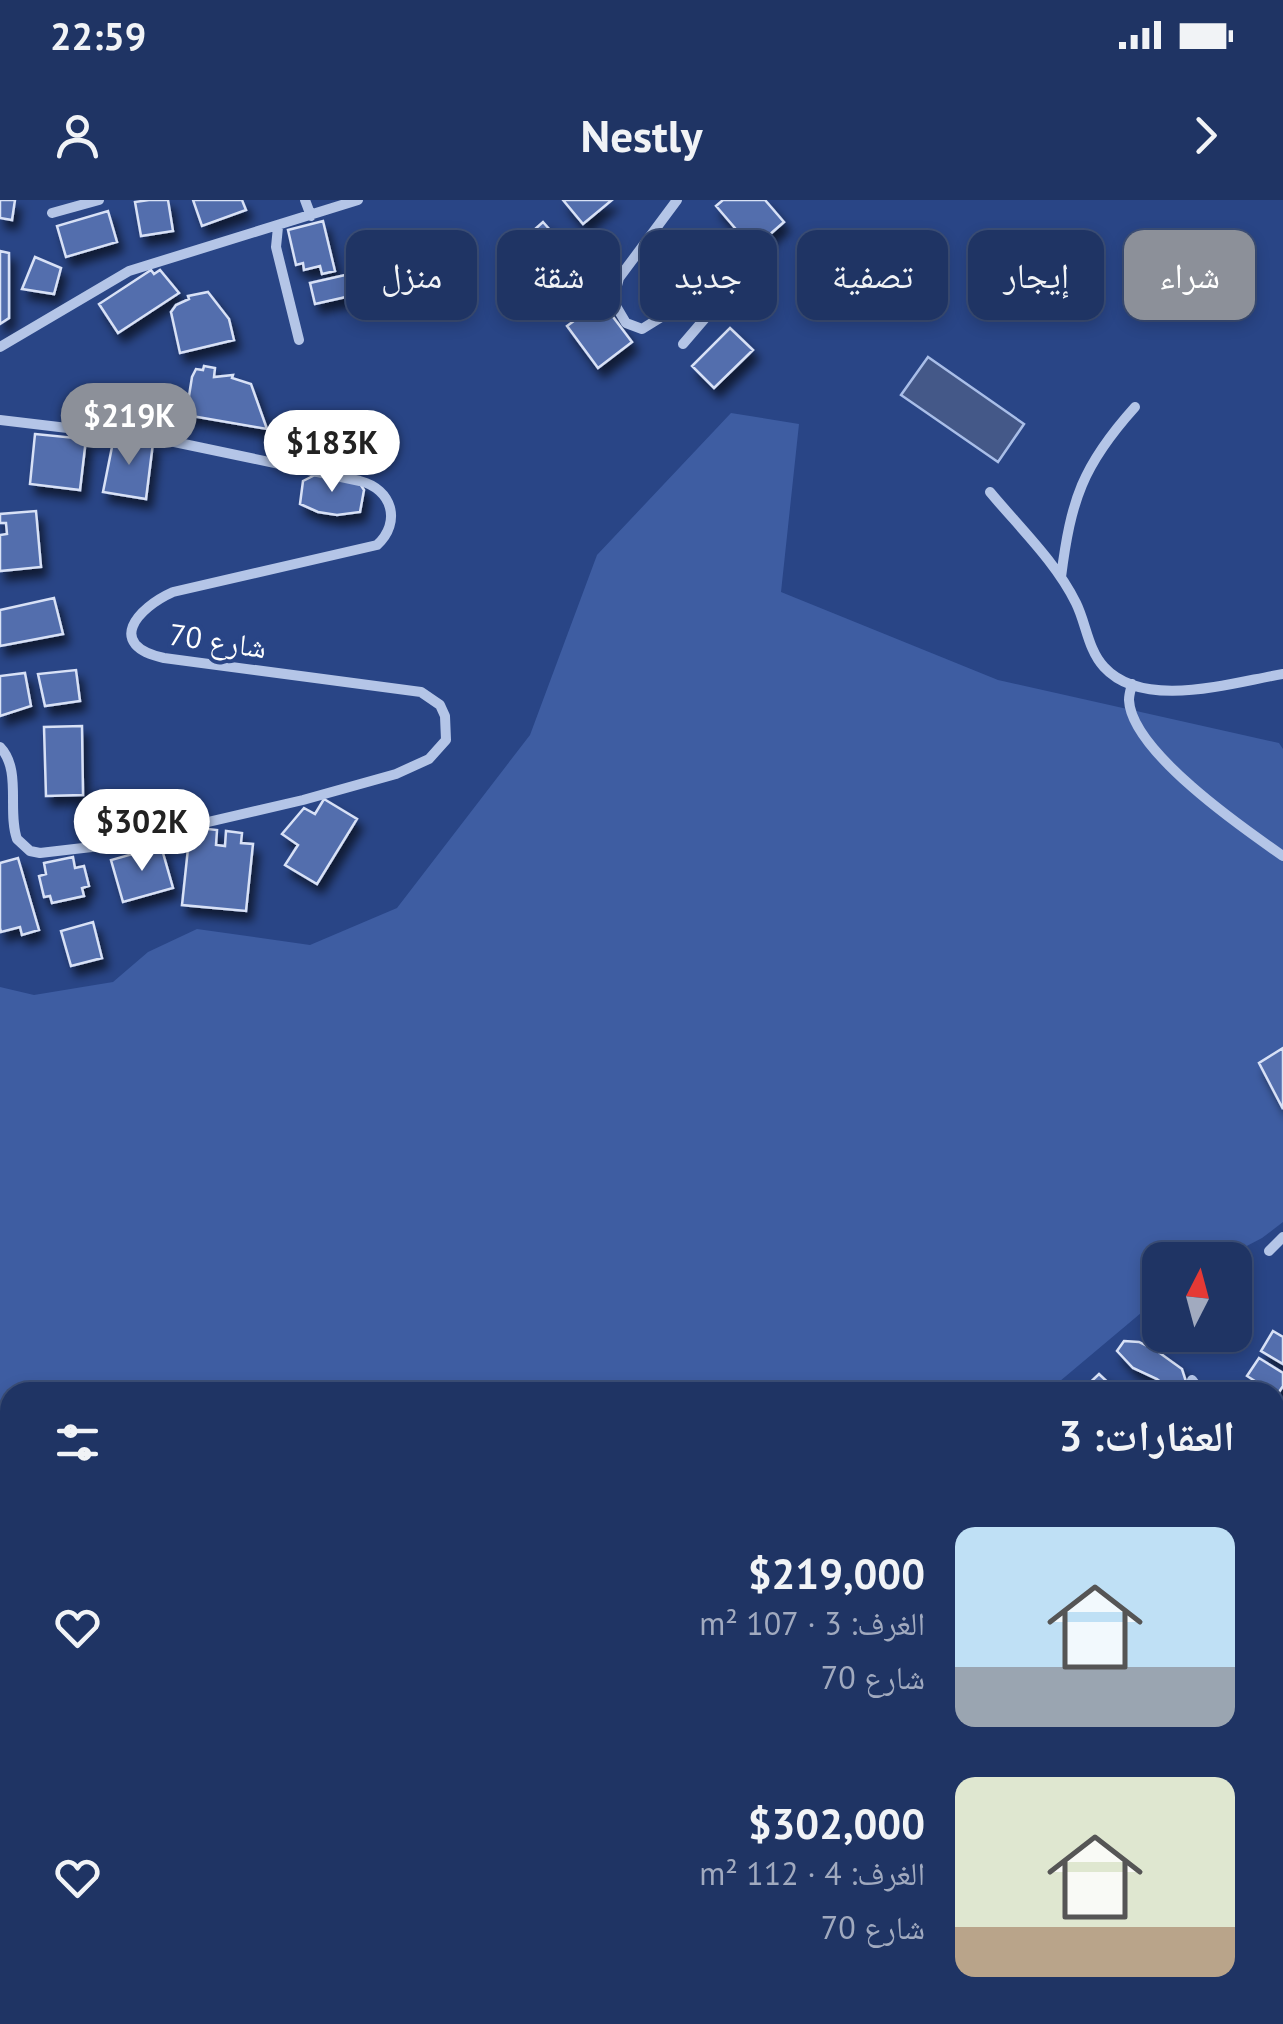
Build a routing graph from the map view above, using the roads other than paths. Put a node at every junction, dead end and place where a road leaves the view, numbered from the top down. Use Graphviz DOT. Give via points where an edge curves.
graph roads {
  1 [pos="99,200"];
  2 [pos="304,200"];
  3 [pos="358,200"];
  4 [pos="677,200"];
  5 [pos="52,213"];
  6 [pos="311,216"];
  7 [pos="278,227"];
  8 [pos="299,340"];
  9 [pos="683,344"];
  10 [pos="0,347"];
  11 [pos="169,390"];
  12 [pos="1135,408"];
  13 [pos="0,420"];
  14 [pos="160,440"];
  15 [pos="990,492"];
  16 [pos="1061,577"];
  17 [pos="1283,674"];
  18 [pos="1132,684"];
  19 [pos="0,746"];
  20 [pos="1283,856"];
  21 [pos="1283,1236"];
  22 [pos="1269,1251"];
  1 -- 5 [label="street"];
  2 -- 6 [label="street"];
  3 -- 6 [label="street"];
  4 -- 9 [label="street" via="619,278 614,301 626,323 642,329 705,290 716,290 719,302"];
  6 -- 7 [label="street"];
  7 -- 8 [label="street" via="276,247"];
  7 -- 10 [label="street" via="130,271"];
  11 -- 14 [label="street"];
  12 -- 16 [label="street" via="1080,484"];
  13 -- 14 [label="street, شارع 70"];
  14 -- 19 [label="street, شارع 70" via="372,484 387,496 392,519 382,540 369,548 202,582 156,600 133,623 137,648 164,658 421,692 440,704 446,740 428,759 396,774 109,845 40,854 17,840 11,770"];
  15 -- 16 [label="street"];
  16 -- 18 [label="street" via="1104,668"];
  17 -- 18 [label="street" via="1216,688"];
  18 -- 20 [label="street" via="1135,719 1159,755"];
  21 -- 22 [label="street"];
}
